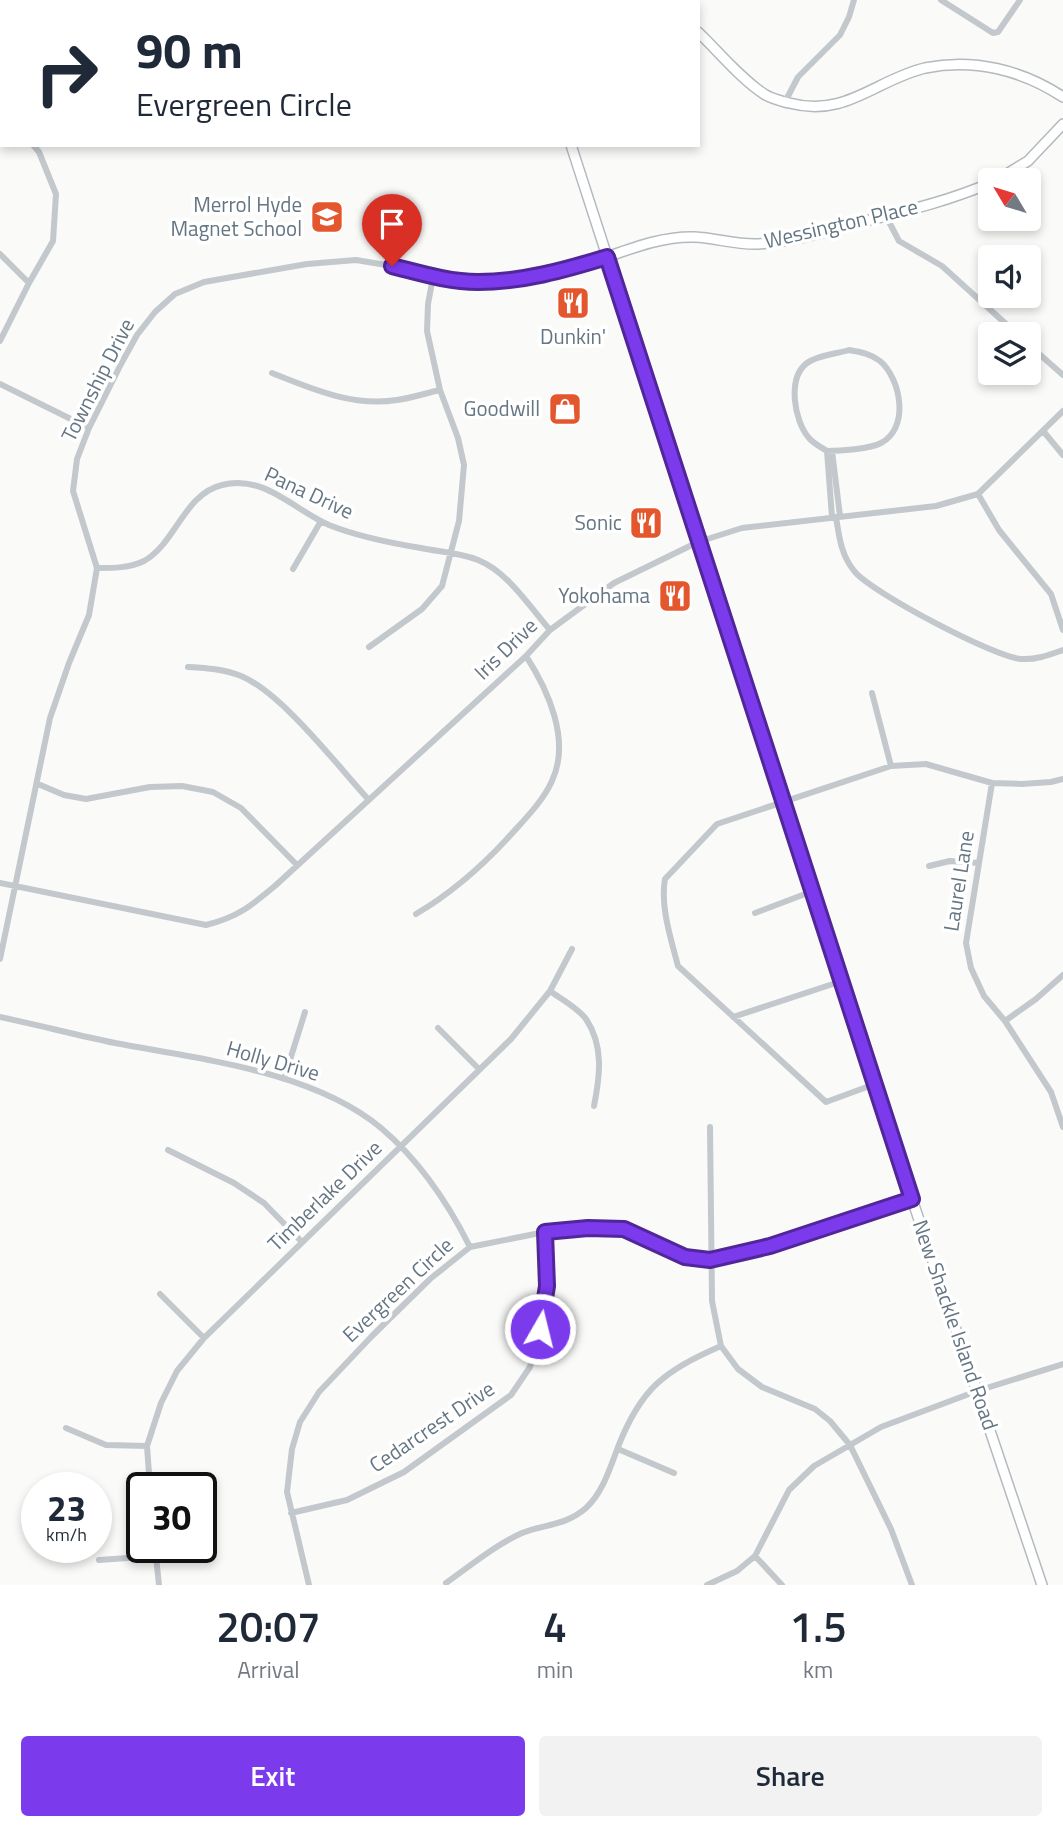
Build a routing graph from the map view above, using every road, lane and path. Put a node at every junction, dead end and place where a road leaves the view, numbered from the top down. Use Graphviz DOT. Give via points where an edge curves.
graph roads {
  1 [pos="854,0"];
  2 [pos="1020,0"];
  3 [pos="943,1"];
  4 [pos="700,34"];
  5 [pos="1063,97"];
  6 [pos="785,102"];
  7 [pos="1063,124"];
  8 [pos="35,147"];
  9 [pos="571,147"];
  10 [pos="1017,168"];
  11 [pos="978,189"];
  12 [pos="886,216"];
  13 [pos="0,254"];
  14 [pos="607,257"];
  15 [pos="433,277"];
  16 [pos="29,283"];
  17 [pos="1004,322"];
  18 [pos="0,341"];
  19 [pos="1041,355"];
  20 [pos="272,373"];
  21 [pos="1063,374"];
  22 [pos="0,384"];
  23 [pos="440,390"];
  24 [pos="1063,411"];
  25 [pos="89,428"];
  26 [pos="1044,432"];
  27 [pos="829,451"];
  28 [pos="1063,455"];
  29 [pos="978,494"];
  30 [pos="836,517"];
  31 [pos="321,521"];
  32 [pos="698,542"];
  33 [pos="452,553"];
  34 [pos="97,568"];
  35 [pos="293,569"];
  36 [pos="1063,629"];
  37 [pos="550,630"];
  38 [pos="369,648"];
  39 [pos="1063,650"];
  40 [pos="526,656"];
  41 [pos="188,667"];
  42 [pos="872,693"];
  43 [pos="891,766"];
  44 [pos="1063,779"];
  45 [pos="992,783"];
  46 [pos="38,785"];
  47 [pos="368,799"];
  48 [pos="784,801"];
  49 [pos="978,863"];
  50 [pos="296,864"];
  51 [pos="929,866"];
  52 [pos="0,883"];
  53 [pos="15,885"];
  54 [pos="813,891"];
  55 [pos="755,912"];
  56 [pos="416,914"];
  57 [pos="572,949"];
  58 [pos="0,959"];
  59 [pos="1063,975"];
  60 [pos="842,981"];
  61 [pos="551,991"];
  62 [pos="305,1012"];
  63 [pos="0,1017"];
  64 [pos="733,1017"];
  65 [pos="1005,1021"];
  66 [pos="438,1028"];
  67 [pos="479,1069"];
  68 [pos="284,1079"];
  69 [pos="875,1084"];
  70 [pos="594,1106"];
  71 [pos="710,1127"];
  72 [pos="1063,1127"];
  73 [pos="401,1147"];
  74 [pos="168,1150"];
  75 [pos="912,1199"];
  76 [pos="545,1232"];
  77 [pos="302,1242"];
  78 [pos="470,1247"];
  79 [pos="710,1260"];
  80 [pos="160,1294"];
  81 [pos="204,1338"];
  82 [pos="721,1346"];
  83 [pos="1063,1364"];
  84 [pos="977,1391"];
  85 [pos="66,1428"];
  86 [pos="850,1445"];
  87 [pos="147,1446"];
  88 [pos="618,1449"];
  89 [pos="149,1472"];
  90 [pos="674,1473"];
  91 [pos="292,1513"];
  92 [pos="755,1556"];
  93 [pos="157,1563"];
  94 [pos="446,1583"];
  95 [pos="159,1585"];
  96 [pos="309,1585"];
  97 [pos="707,1585"];
  98 [pos="782,1585"];
  99 [pos="912,1585"];
  100 [pos="1042,1585"];
  1 -- 6 [label="street" via="840,35 799,77"];
  2 -- 3 [label="street" via="998,32 992,33"];
  4 -- 6 [label="main road" via="765,95"];
  5 -- 6 [label="main road" via="1019,74 972,64 907,74 838,105 811,107"];
  7 -- 10 [label="main road"];
  8 -- 16 [label="street" via="55,194 53,241"];
  9 -- 14 [label="main road, New Shackle Island Road"];
  11 -- 12 [label="main road, Wessington Place"];
  12 -- 14 [label="main road, Wessington Place" via="786,241 738,244 672,238"];
  12 -- 17 [label="street" via="899,241 942,266"];
  13 -- 16 [label="street"];
  14 -- 15 [label="street, Township Drive" via="529,278 475,282"];
  14 -- 32 [label="main road, New Shackle Island Road"];
  15 -- 23 [label="street" via="427,331"];
  15 -- 25 [label="street, Township Drive" via="356,260 204,282 175,294 137,335"];
  16 -- 18 [label="street"];
  19 -- 21 [label="street"];
  20 -- 23 [label="street" via="352,400 398,400"];
  22 -- 25 [label="street"];
  23 -- 33 [label="street" via="464,465"];
  24 -- 26 [label="street, Iris Drive"];
  25 -- 34 [label="street, Township Drive" via="77,459 73,491"];
  26 -- 28 [label="street"];
  26 -- 29 [label="street, Iris Drive"];
  27 -- 27 [label="street" via="810,439 802,425 794,398 796,379 813,359 849,350 866,353 883,364 891,378 901,410 898,422 880,445"];
  27 -- 30 [label="street"];
  29 -- 30 [label="street, Iris Drive" via="936,506"];
  29 -- 36 [label="street" via="999,530 1051,594"];
  30 -- 32 [label="street, Iris Drive" via="742,528"];
  30 -- 39 [label="street" via="841,547 853,571 869,586 1002,655 1042,658"];
  31 -- 33 [label="street, Pana Drive" via="373,540"];
  31 -- 34 [label="street, Pana Drive" via="258,486 221,485 200,497 160,549 142,562"];
  31 -- 35 [label="street"];
  32 -- 37 [label="street, Iris Drive" via="614,583"];
  32 -- 48 [label="main road, New Shackle Island Road"];
  33 -- 37 [label="street, Pana Drive" via="479,560 504,577"];
  33 -- 38 [label="street" via="442,586 422,608"];
  34 -- 46 [label="street, Township Drive" via="89,615 50,718"];
  37 -- 40 [label="street, Iris Drive"];
  40 -- 47 [label="street, Iris Drive"];
  40 -- 56 [label="street" via="555,710 559,750 553,780 532,811 473,874"];
  41 -- 47 [label="street" via="240,676 263,688"];
  42 -- 43 [label="street"];
  43 -- 45 [label="street" via="926,764"];
  43 -- 48 [label="street"];
  44 -- 45 [label="street"];
  45 -- 49 [label="street, Laurel Lane"];
  46 -- 50 [label="street" via="86,799 150,787 182,786 213,792 241,807"];
  46 -- 53 [label="street, Township Drive"];
  47 -- 50 [label="street, Iris Drive"];
  48 -- 54 [label="main road, New Shackle Island Road"];
  48 -- 64 [label="street" via="717,824 665,879 663,890 678,965"];
  49 -- 51 [label="street" via="950,861"];
  49 -- 65 [label="street, Laurel Lane" via="966,943 984,996"];
  50 -- 53 [label="street, Iris Drive" via="256,902 229,919 206,925"];
  52 -- 53 [label="street, Iris Drive"];
  53 -- 58 [label="street, Township Drive"];
  54 -- 55 [label="street"];
  54 -- 60 [label="main road, New Shackle Island Road"];
  57 -- 61 [label="street, Timberlake Drive"];
  59 -- 65 [label="street"];
  60 -- 64 [label="street"];
  60 -- 69 [label="main road, New Shackle Island Road"];
  61 -- 67 [label="street, Timberlake Drive"];
  61 -- 70 [label="street" via="585,1017 599,1048"];
  62 -- 68 [label="street"];
  63 -- 68 [label="street, Holly Drive"];
  64 -- 69 [label="street" via="826,1102"];
  65 -- 72 [label="street, Laurel Lane" via="1051,1092"];
  66 -- 67 [label="street"];
  67 -- 73 [label="street, Timberlake Drive"];
  68 -- 73 [label="street, Holly Drive" via="356,1112"];
  69 -- 75 [label="main road, New Shackle Island Road"];
  71 -- 79 [label="street"];
  73 -- 77 [label="street, Timberlake Drive"];
  73 -- 78 [label="street, Holly Drive" via="454,1214"];
  74 -- 77 [label="street" via="264,1203"];
  75 -- 79 [label="street, Evergreen Circle" via="770,1246"];
  75 -- 84 [label="main road, New Shackle Island Road"];
  76 -- 78 [label="street, Evergreen Circle"];
  76 -- 79 [label="street, Evergreen Circle" via="624,1229 685,1257"];
  76 -- 91 [label="street, Cedarcrest Drive" via="547,1286 540,1329 530,1367 511,1395 404,1472 347,1500"];
  77 -- 81 [label="street, Timberlake Drive"];
  78 -- 91 [label="street, Evergreen Circle" via="430,1279 319,1392 300,1422 292,1449 287,1492"];
  79 -- 82 [label="street"];
  80 -- 81 [label="street"];
  81 -- 87 [label="street, Timberlake Drive" via="177,1371"];
  82 -- 86 [label="street" via="738,1369 762,1387 815,1409"];
  82 -- 88 [label="street" via="650,1388 636,1407"];
  83 -- 84 [label="street"];
  84 -- 86 [label="street" via="881,1427"];
  84 -- 100 [label="main road, New Shackle Island Road"];
  85 -- 87 [label="street" via="106,1445"];
  86 -- 92 [label="street" via="814,1466 789,1490"];
  86 -- 99 [label="street"];
  87 -- 89 [label="street, Timberlake Drive"];
  88 -- 90 [label="street"];
  88 -- 94 [label="street" via="587,1507 569,1520 523,1532"];
  91 -- 96 [label="street, Evergreen Circle"];
  92 -- 97 [label="street" via="737,1571"];
  92 -- 98 [label="street"];
  93 -- 95 [label="street"];
}
